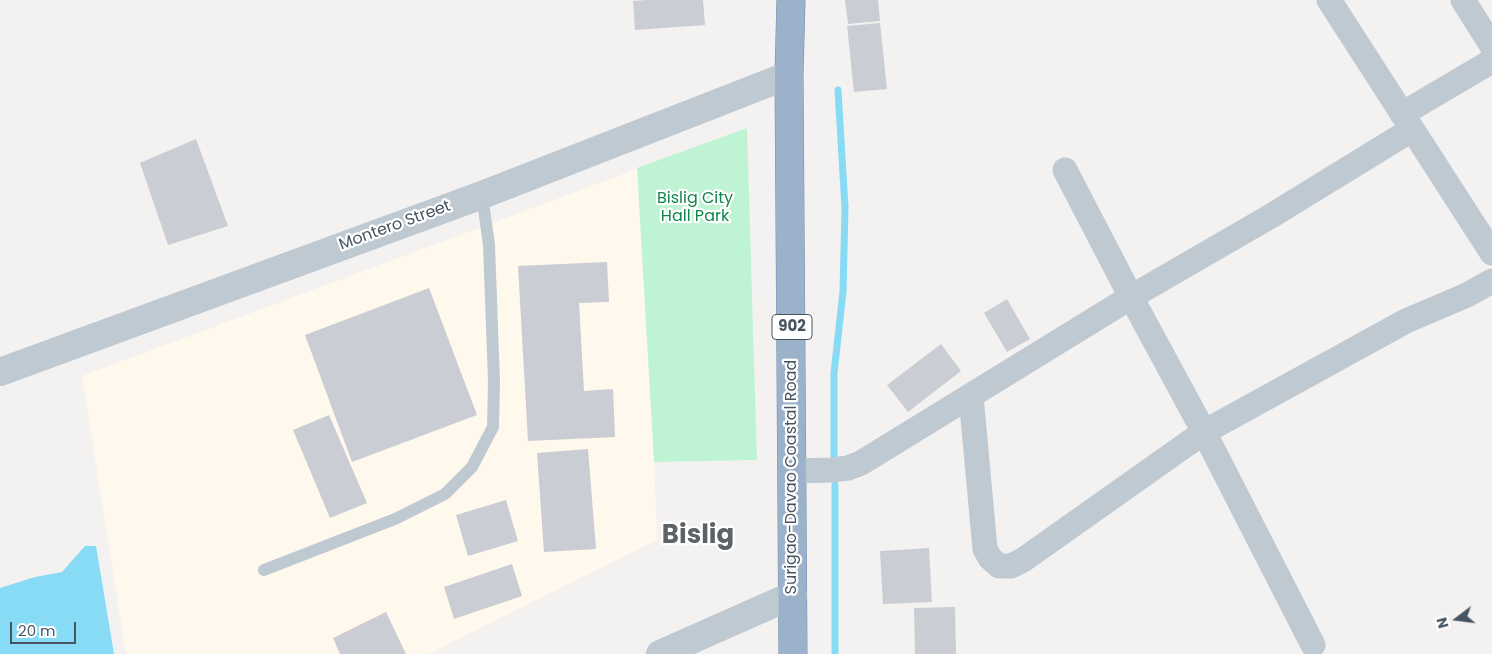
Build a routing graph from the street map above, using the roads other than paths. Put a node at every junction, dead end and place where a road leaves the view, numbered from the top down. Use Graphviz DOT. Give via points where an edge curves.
graph roads {
  1 [pos="791,0"];
  2 [pos="1329,0"];
  3 [pos="1462,0"];
  4 [pos="1492,46"];
  5 [pos="1492,61"];
  6 [pos="789,75"];
  7 [pos="1406,122"];
  8 [pos="1065,170"];
  9 [pos="482,194"];
  10 [pos="1492,253"];
  11 [pos="1492,280"];
  12 [pos="1131,298"];
  13 [pos="0,372"];
  14 [pos="971,396"];
  15 [pos="1204,432"];
  16 [pos="792,471"];
  17 [pos="264,570"];
  18 [pos="793,595"];
  19 [pos="1313,645"];
  20 [pos="660,654"];
  21 [pos="793,654"];
  1 -- 6 [label="highway, Surigao-Davao Coastal Road / 902"];
  2 -- 7 [label="street"];
  3 -- 4 [label="street"];
  5 -- 7 [label="street"];
  6 -- 9 [label="street, Montero Street"];
  6 -- 16 [label="highway, Surigao-Davao Coastal Road / 902"];
  7 -- 10 [label="street"];
  7 -- 12 [label="street" via="1271,216"];
  8 -- 12 [label="street"];
  9 -- 13 [label="street, Montero Street"];
  9 -- 17 [label="lane" via="488,246 493,427 472,467 445,494 395,519"];
  11 -- 15 [label="street" via="1406,321"];
  12 -- 14 [label="street"];
  12 -- 15 [label="street"];
  14 -- 15 [label="street" via="985,549 999,566 1011,566 1023,560"];
  14 -- 16 [label="street" via="861,463 833,470"];
  15 -- 19 [label="street"];
  16 -- 18 [label="highway, Surigao-Davao Coastal Road / 902"];
  18 -- 20 [label="street"];
  18 -- 21 [label="highway, Surigao-Davao Coastal Road / 902"];
}
